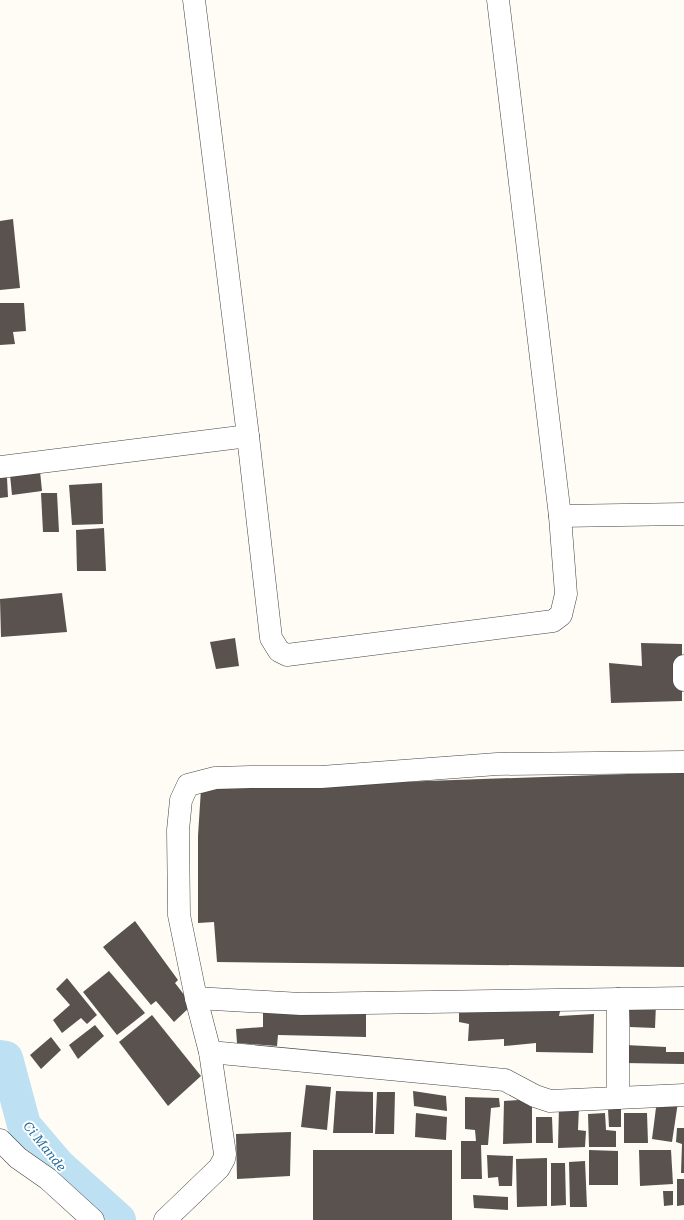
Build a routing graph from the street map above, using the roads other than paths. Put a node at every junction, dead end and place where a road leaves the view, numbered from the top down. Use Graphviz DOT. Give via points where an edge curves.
graph roads {
  1 [pos="194,0"];
  2 [pos="498,0"];
  3 [pos="248,436"];
  4 [pos="0,467"];
  5 [pos="684,514"];
  6 [pos="560,516"];
  7 [pos="684,666"];
  8 [pos="684,680"];
  9 [pos="684,762"];
  10 [pos="196,998"];
  11 [pos="684,998"];
  12 [pos="618,999"];
  13 [pos="210,1052"];
  14 [pos="684,1095"];
  15 [pos="618,1098"];
  16 [pos="0,1140"];
  17 [pos="93,1220"];
  18 [pos="165,1220"];
  1 -- 3 [label="street"];
  2 -- 6 [label="street"];
  3 -- 4 [label="street"];
  3 -- 6 [label="street" via="271,638 279,651 287,655 553,621 561,615 566,594"];
  5 -- 6 [label="street"];
  7 -- 8 [label="street"];
  9 -- 10 [label="street" via="497,764 321,777 215,778 188,785 181,800 178,830 179,915"];
  10 -- 12 [label="street" via="301,1004"];
  10 -- 13 [label="street"];
  11 -- 12 [label="street"];
  12 -- 15 [label="street"];
  13 -- 15 [label="street" via="505,1080 550,1101"];
  13 -- 18 [label="street" via="224,1158 219,1168"];
  14 -- 15 [label="street"];
  16 -- 17 [label="street"];
}
